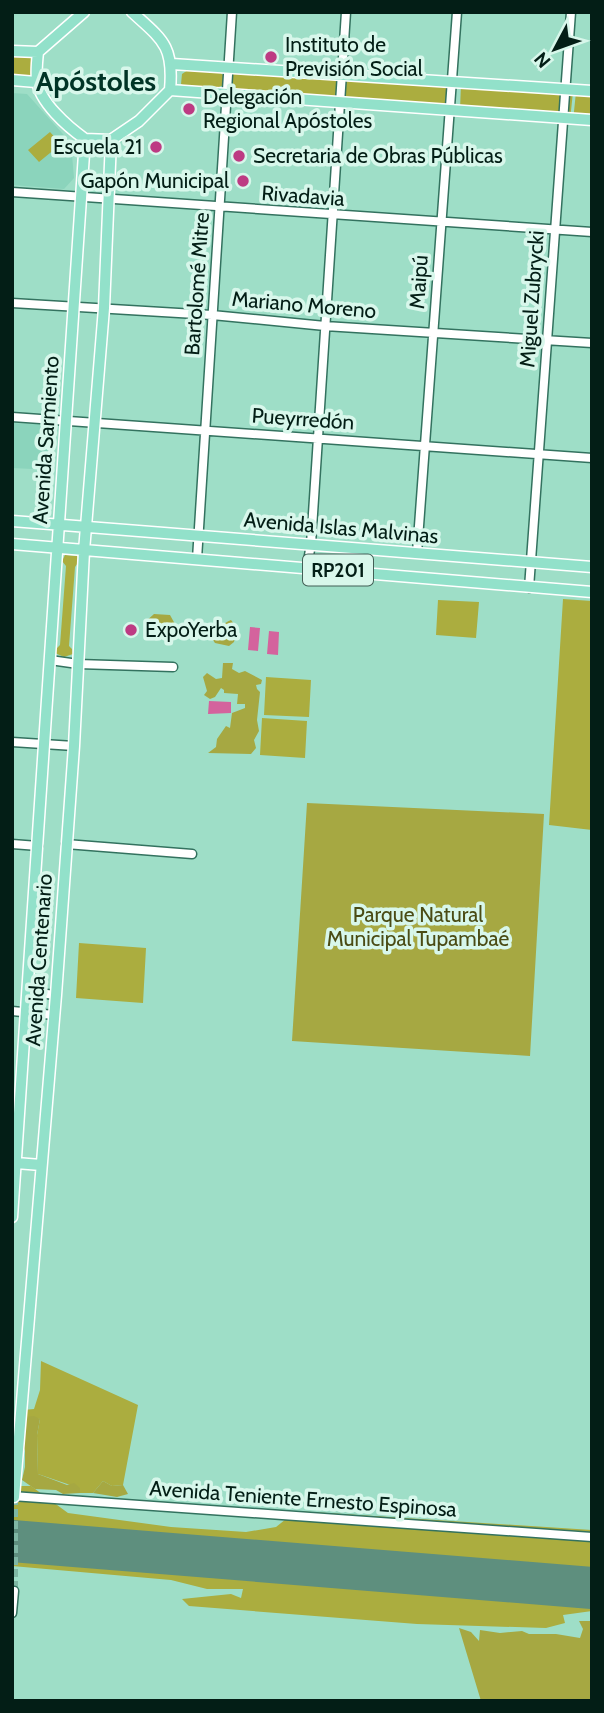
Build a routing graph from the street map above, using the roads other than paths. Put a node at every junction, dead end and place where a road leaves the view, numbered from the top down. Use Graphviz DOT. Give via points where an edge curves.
graph roads {
  1 [pos="85,12"];
  2 [pos="132,12"];
  3 [pos="232,12"];
  4 [pos="346,12"];
  5 [pos="457,12"];
  6 [pos="572,12"];
  7 [pos="12,51"];
  8 [pos="38,52"];
  9 [pos="172,64"];
  10 [pos="228,68"];
  11 [pos="341,76"];
  12 [pos="12,80"];
  13 [pos="451,81"];
  14 [pos="36,82"];
  15 [pos="566,89"];
  16 [pos="170,90"];
  17 [pos="592,91"];
  18 [pos="226,96"];
  19 [pos="340,103"];
  20 [pos="450,110"];
  21 [pos="563,118"];
  22 [pos="592,120"];
  23 [pos="85,139"];
  24 [pos="111,140"];
  25 [pos="12,192"];
  26 [pos="82,197"];
  27 [pos="109,199"];
  28 [pos="220,207"];
  29 [pos="332,215"];
  30 [pos="441,223"];
  31 [pos="554,230"];
  32 [pos="592,232"];
  33 [pos="12,303"];
  34 [pos="76,306"];
  35 [pos="104,308"];
  36 [pos="212,315"];
  37 [pos="325,326"];
  38 [pos="433,332"];
  39 [pos="546,340"];
  40 [pos="592,343"];
  41 [pos="12,417"];
  42 [pos="67,421"];
  43 [pos="96,421"];
  44 [pos="206,430"];
  45 [pos="318,437"];
  46 [pos="425,446"];
  47 [pos="539,454"];
  48 [pos="592,458"];
  49 [pos="12,521"];
  50 [pos="59,524"];
  51 [pos="87,526"];
  52 [pos="199,536"];
  53 [pos="12,544"];
  54 [pos="310,544"];
  55 [pos="58,548"];
  56 [pos="84,551"];
  57 [pos="417,553"];
  58 [pos="197,559"];
  59 [pos="531,562"];
  60 [pos="307,567"];
  61 [pos="592,567"];
  62 [pos="529,588"];
  63 [pos="592,592"];
  64 [pos="50,660"];
  65 [pos="78,664"];
  66 [pos="173,667"];
  67 [pos="12,742"];
  68 [pos="45,744"];
  69 [pos="74,746"];
  70 [pos="12,844"];
  71 [pos="66,845"];
  72 [pos="38,846"];
  73 [pos="192,854"];
  74 [pos="28,992"];
  75 [pos="56,995"];
  76 [pos="12,1011"];
  77 [pos="26,1013"];
  78 [pos="54,1015"];
  79 [pos="16,1163"];
  80 [pos="41,1165"];
  81 [pos="12,1217"];
  82 [pos="18,1384"];
  83 [pos="13,1496"];
  84 [pos="592,1537"];
  85 [pos="15,1591"];
  86 [pos="12,1613"];
  1 -- 8 [label="main road"];
  2 -- 9 [label="main road" via="156,34"];
  3 -- 10 [label="street, Bartolomé Mitre"];
  4 -- 11 [label="street"];
  5 -- 13 [label="street, Maipú"];
  6 -- 15 [label="street, Miguel Zubrycki"];
  7 -- 8 [label="main road"];
  8 -- 14 [label="main road"];
  9 -- 10 [label="main road"];
  9 -- 16 [label="main road"];
  10 -- 11 [label="main road"];
  10 -- 18 [label="street, Bartolomé Mitre"];
  11 -- 13 [label="main road"];
  11 -- 19 [label="street"];
  12 -- 14 [label="main road"];
  13 -- 15 [label="main road"];
  13 -- 20 [label="street, Maipú"];
  14 -- 23 [label="main road" via="57,115"];
  15 -- 17 [label="main road"];
  15 -- 21 [label="street, Miguel Zubrycki"];
  16 -- 18 [label="main road"];
  16 -- 24 [label="main road" via="139,121"];
  18 -- 19 [label="main road"];
  18 -- 28 [label="street, Bartolomé Mitre"];
  19 -- 20 [label="main road"];
  19 -- 29 [label="street"];
  20 -- 21 [label="main road"];
  20 -- 30 [label="street, Maipú"];
  21 -- 22 [label="main road"];
  21 -- 31 [label="street, Miguel Zubrycki"];
  23 -- 24 [label="main road"];
  23 -- 26 [label="main road, Avenida Sarmiento"];
  24 -- 27 [label="main road"];
  25 -- 26 [label="street, Rivadavia"];
  26 -- 27 [label="street, Rivadavia"];
  26 -- 34 [label="main road, Avenida Sarmiento"];
  27 -- 28 [label="street, Rivadavia"];
  27 -- 35 [label="main road"];
  28 -- 29 [label="street, Rivadavia"];
  28 -- 36 [label="street, Bartolomé Mitre"];
  29 -- 30 [label="street, Rivadavia"];
  29 -- 37 [label="street"];
  30 -- 31 [label="street, Rivadavia"];
  30 -- 38 [label="street, Maipú"];
  31 -- 32 [label="street, Rivadavia"];
  31 -- 39 [label="street, Miguel Zubrycki"];
  33 -- 34 [label="street, Mariano Moreno"];
  34 -- 35 [label="street, Mariano Moreno"];
  34 -- 42 [label="main road, Avenida Sarmiento"];
  35 -- 36 [label="street, Mariano Moreno"];
  35 -- 43 [label="main road"];
  36 -- 37 [label="street, Mariano Moreno"];
  36 -- 44 [label="street, Bartolomé Mitre"];
  37 -- 38 [label="street, Mariano Moreno"];
  37 -- 45 [label="street"];
  38 -- 39 [label="street, Mariano Moreno"];
  38 -- 46 [label="street, Maipú"];
  39 -- 40 [label="street, Mariano Moreno"];
  39 -- 47 [label="street, Miguel Zubrycki"];
  41 -- 42 [label="street, Pueyrredón"];
  42 -- 43 [label="street, Pueyrredón"];
  42 -- 50 [label="main road, Avenida Sarmiento"];
  43 -- 44 [label="street, Pueyrredón"];
  43 -- 51 [label="main road"];
  44 -- 45 [label="street, Pueyrredón"];
  44 -- 52 [label="street, Bartolomé Mitre"];
  45 -- 46 [label="street, Pueyrredón"];
  45 -- 54 [label="street"];
  46 -- 47 [label="street, Pueyrredón"];
  46 -- 57 [label="street, Maipú"];
  47 -- 48 [label="street, Pueyrredón"];
  47 -- 59 [label="street, Miguel Zubrycki"];
  49 -- 50 [label="main road, RP201"];
  50 -- 51 [label="main road, RP201"];
  50 -- 55 [label="main road, Avenida Sarmiento"];
  51 -- 52 [label="main road, Avenida Islas Malvinas / RP201"];
  51 -- 56 [label="main road"];
  52 -- 54 [label="main road, Avenida Islas Malvinas / RP201"];
  52 -- 58 [label="street, Bartolomé Mitre"];
  53 -- 55 [label="main road, RP201"];
  54 -- 57 [label="main road, Avenida Islas Malvinas / RP201"];
  54 -- 60 [label="street"];
  55 -- 56 [label="main road, RP201"];
  55 -- 64 [label="main road, Avenida Sarmiento"];
  56 -- 58 [label="main road, Avenida Islas Malvinas / RP201"];
  56 -- 65 [label="main road, Avenida Centenario"];
  57 -- 59 [label="main road, Avenida Islas Malvinas / RP201"];
  58 -- 60 [label="main road, Avenida Islas Malvinas / RP201"];
  59 -- 61 [label="main road, Avenida Islas Malvinas / RP201"];
  59 -- 62 [label="street, Miguel Zubrycki"];
  60 -- 62 [label="main road, Avenida Islas Malvinas / RP201"];
  62 -- 63 [label="main road, Avenida Islas Malvinas / RP201"];
  64 -- 65 [label="street"];
  64 -- 68 [label="main road, Avenida Sarmiento"];
  65 -- 66 [label="street"];
  65 -- 69 [label="main road, Avenida Centenario"];
  67 -- 68 [label="street"];
  68 -- 69 [label="street"];
  68 -- 72 [label="main road, Avenida Centenario"];
  69 -- 71 [label="main road, Avenida Centenario"];
  70 -- 72 [label="street"];
  71 -- 73 [label="street"];
  71 -- 75 [label="main road, Avenida Centenario"];
  72 -- 74 [label="main road, Avenida Centenario"];
  74 -- 75 [label="street"];
  74 -- 77 [label="main road, Avenida Centenario"];
  75 -- 78 [label="main road, Avenida Centenario"];
  76 -- 77 [label="street"];
  77 -- 78 [label="street"];
  77 -- 79 [label="main road, Avenida Centenario"];
  78 -- 80 [label="main road, Avenida Centenario"];
  79 -- 80 [label="main road"];
  79 -- 81 [label="main road, Avenida Centenario"];
  80 -- 82 [label="main road, Avenida Centenario"];
  82 -- 83 [label="main road, Avenida Centenario"];
  83 -- 84 [label="street, Avenida Teniente Ernesto Espinosa"];
  85 -- 86 [label="street"];
}
